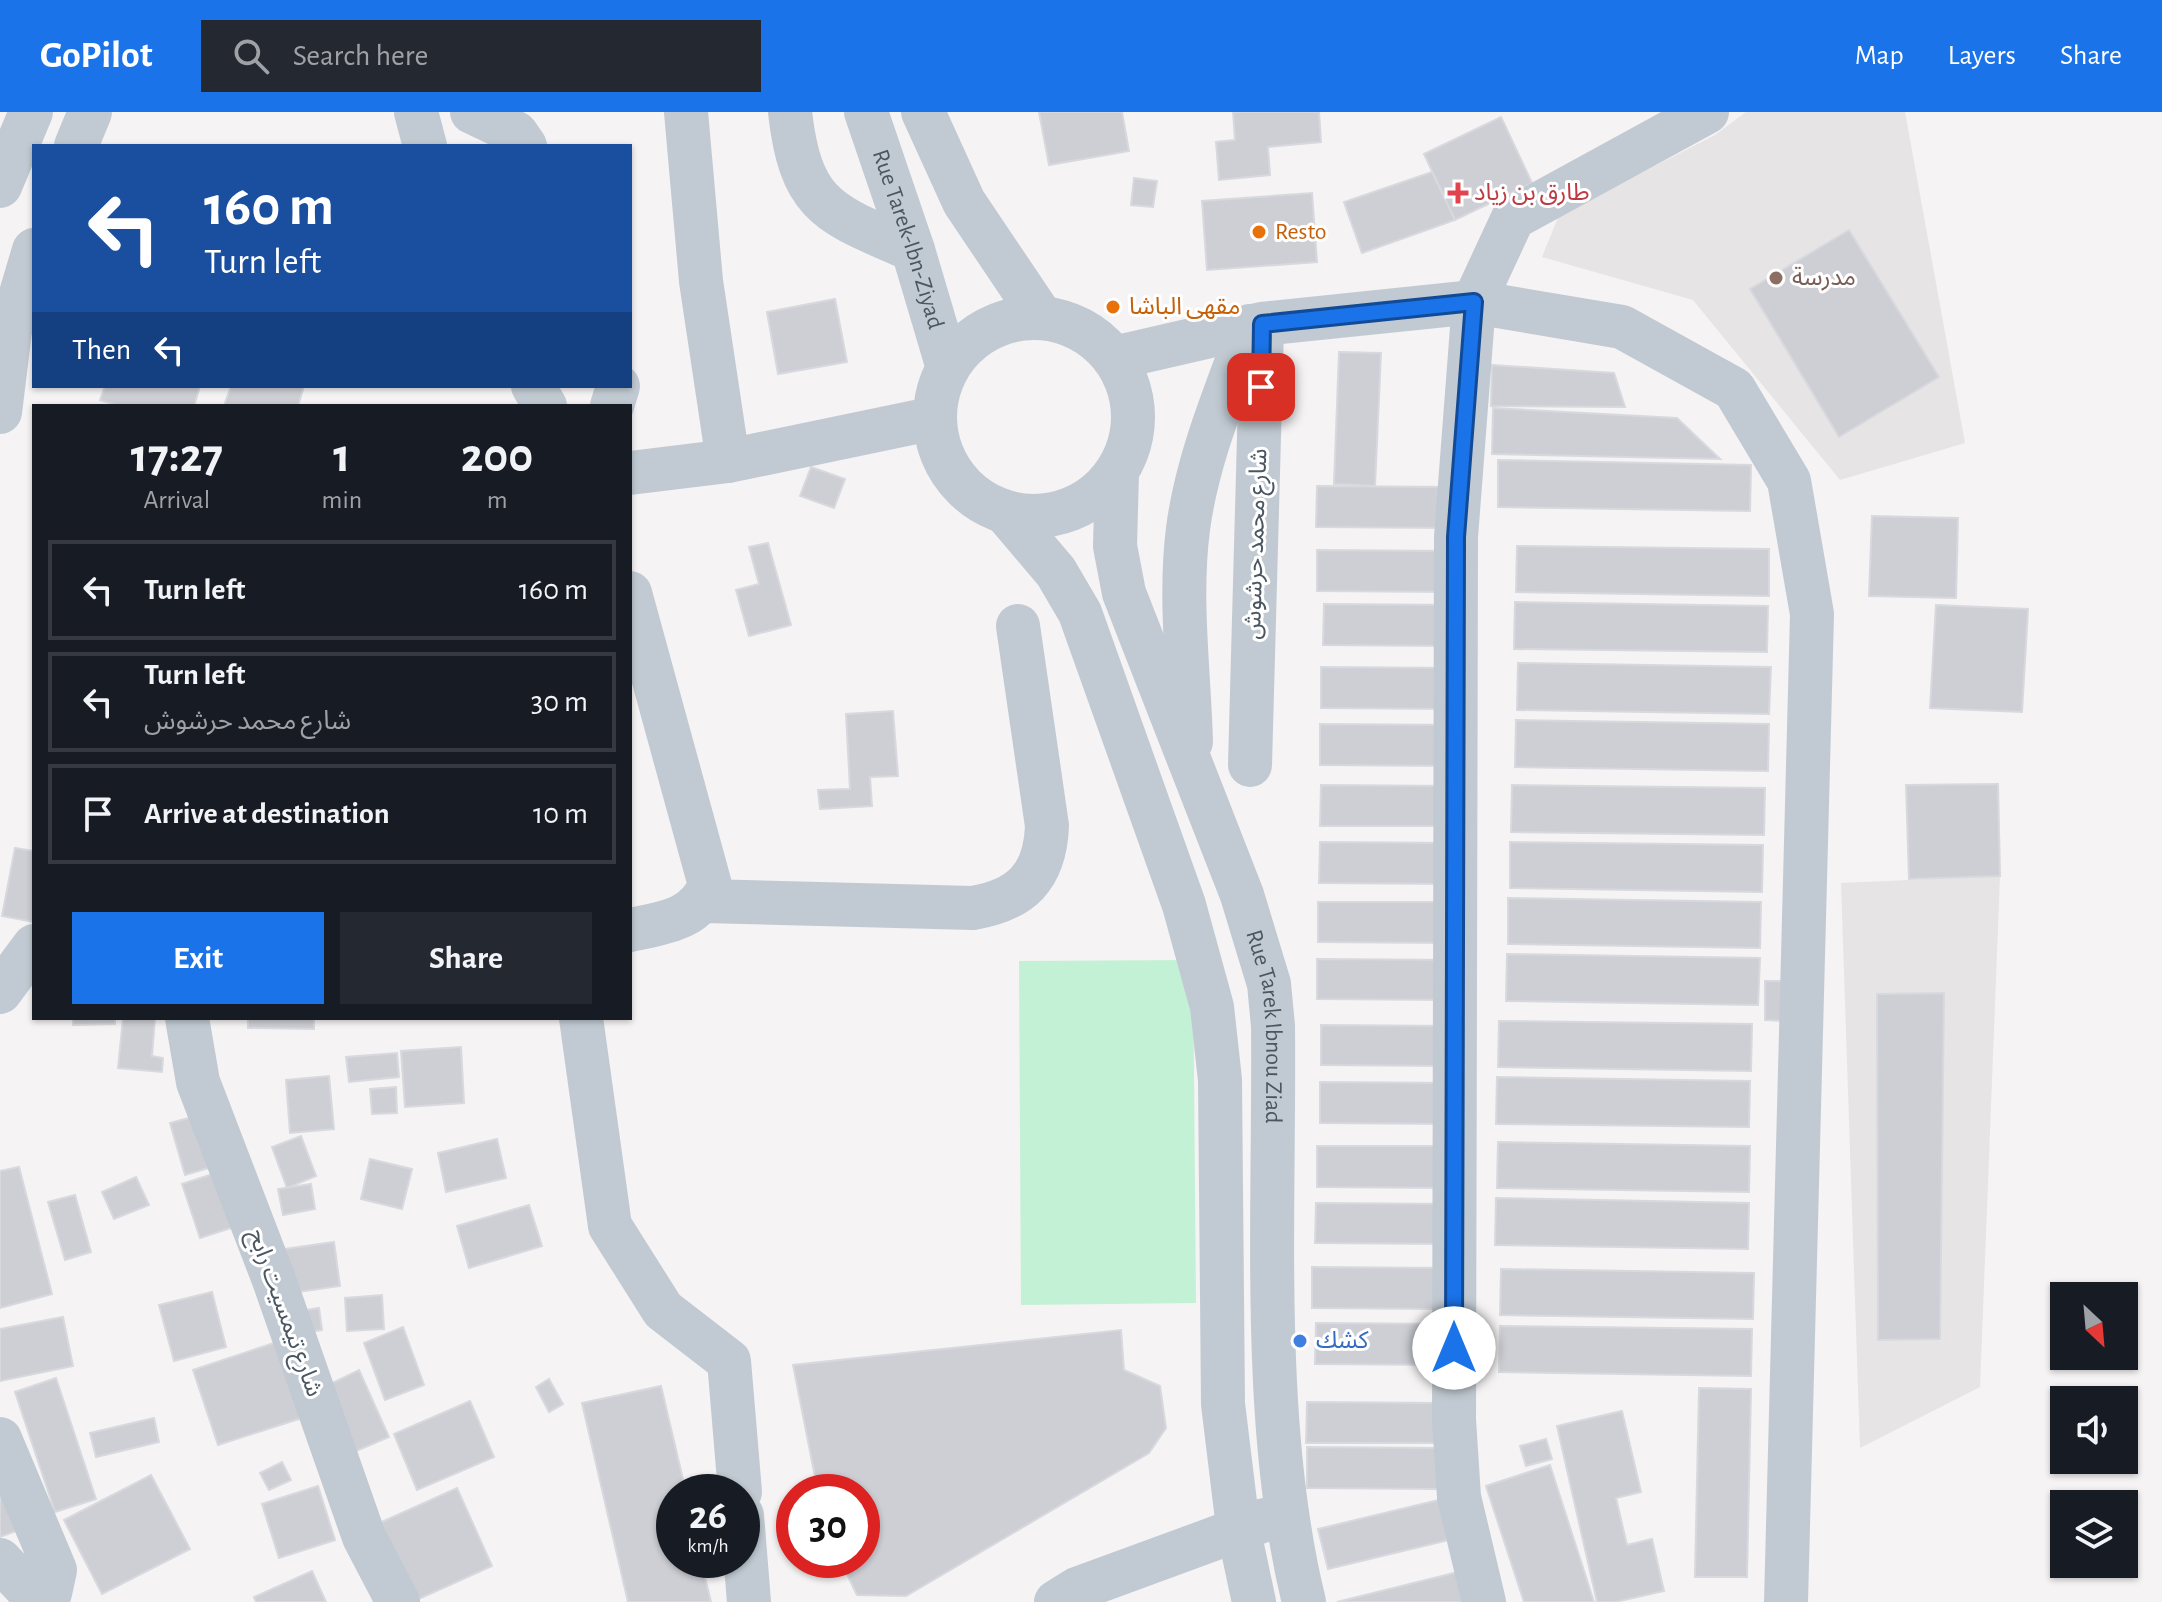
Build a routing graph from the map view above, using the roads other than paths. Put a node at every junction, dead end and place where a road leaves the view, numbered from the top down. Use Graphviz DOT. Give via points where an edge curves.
graph roads {
  1 [pos="31,112"];
  2 [pos="90,112"];
  3 [pos="416,112"];
  4 [pos="472,112"];
  5 [pos="686,112"];
  6 [pos="790,112"];
  7 [pos="866,112"];
  8 [pos="923,112"];
  9 [pos="1707,112"];
  10 [pos="77,144"];
  11 [pos="424,144"];
  12 [pos="524,144"];
  13 [pos="0,186"];
  14 [pos="913,250"];
  15 [pos="32,257"];
  16 [pos="1474,302"];
  17 [pos="1042,318"];
  18 [pos="1256,325"];
  19 [pos="1114,358"];
  20 [pos="948,368"];
  21 [pos="0,412"];
  22 [pos="935,418"];
  23 [pos="728,461"];
  24 [pos="632,473"];
  25 [pos="1117,473"];
  26 [pos="1006,513"];
  27 [pos="632,600"];
  28 [pos="1018,626"];
  29 [pos="1250,765"];
  30 [pos="1193,772"];
  31 [pos="704,901"];
  32 [pos="632,930"];
  33 [pos="32,949"];
  34 [pos="0,992"];
  35 [pos="187,1020"];
  36 [pos="581,1020"];
  37 [pos="0,1439"];
  38 [pos="738,1474"];
  39 [pos="1286,1514"];
  40 [pos="1238,1527"];
  41 [pos="0,1560"];
  42 [pos="747,1578"];
  43 [pos="36,1599"];
  44 [pos="398,1602"];
  45 [pos="749,1602"];
  46 [pos="1056,1602"];
  47 [pos="1254,1602"];
  48 [pos="1304,1602"];
  49 [pos="1484,1602"];
  50 [pos="1786,1602"];
  1 -- 13 [label="street"];
  2 -- 10 [label="street"];
  3 -- 11 [label="street"];
  4 -- 12 [label="street" via="516,133"];
  5 -- 23 [label="street" via="701,281"];
  6 -- 14 [label="street" via="797,158 834,215"];
  7 -- 14 [label="street, Rue Tarek-Ibn-Ziyad"];
  8 -- 17 [label="street" via="964,202"];
  9 -- 16 [label="street" via="1513,218"];
  14 -- 20 [label="street, Rue Tarek-Ibn-Ziyad"];
  15 -- 21 [label="street" via="10,331"];
  16 -- 18 [label="street"];
  16 -- 49 [label="street" via="1456,537 1454,1379 1459,1497"];
  16 -- 50 [label="street" via="1622,327 1734,389 1789,481 1812,614"];
  17 -- 19 [label="street" via="1083,330"];
  17 -- 20 [label="street" via="988,329"];
  18 -- 19 [label="street"];
  18 -- 29 [label="street, شارع محمد حرشوش"];
  18 -- 30 [label="street" via="1198,475 1188,529"];
  19 -- 25 [label="street" via="1129,385 1134,415 1130,445"];
  20 -- 22 [label="street"];
  22 -- 23 [label="street"];
  22 -- 26 [label="street" via="939,449 954,477 977,500"];
  23 -- 24 [label="street"];
  25 -- 26 [label="street" via="1095,496 1068,511 1037,517"];
  25 -- 30 [label="street, Rue Tarek Ibnou Ziad" via="1115,546 1124,593"];
  26 -- 40 [label="street, Rue Tarek Ibnou Ziad" via="1056,572 1080,613 1184,905 1212,1007 1220,1080 1223,1404"];
  27 -- 31 [label="street" via="707,869 710,885"];
  28 -- 31 [label="street" via="1047,826 1039,868 1023,890 998,904 973,908"];
  30 -- 39 [label="street, Rue Tarek Ibnou Ziad" via="1242,895 1269,984 1274,1312"];
  31 -- 32 [label="street" via="674,920"];
  33 -- 34 [label="street"];
  35 -- 44 [label="street, شارع تيمسيت رابح" via="198,1082 364,1537"];
  36 -- 38 [label="street" via="610,1226 663,1310 729,1361"];
  37 -- 43 [label="street" via="55,1570 50,1593"];
  39 -- 40 [label="street"];
  39 -- 48 [label="street, Rue Tarek Ibnou Ziad"];
  40 -- 46 [label="street" via="1077,1589"];
  40 -- 47 [label="street, Rue Tarek Ibnou Ziad"];
  41 -- 43 [label="street"];
  42 -- 45 [label="street"];
}
